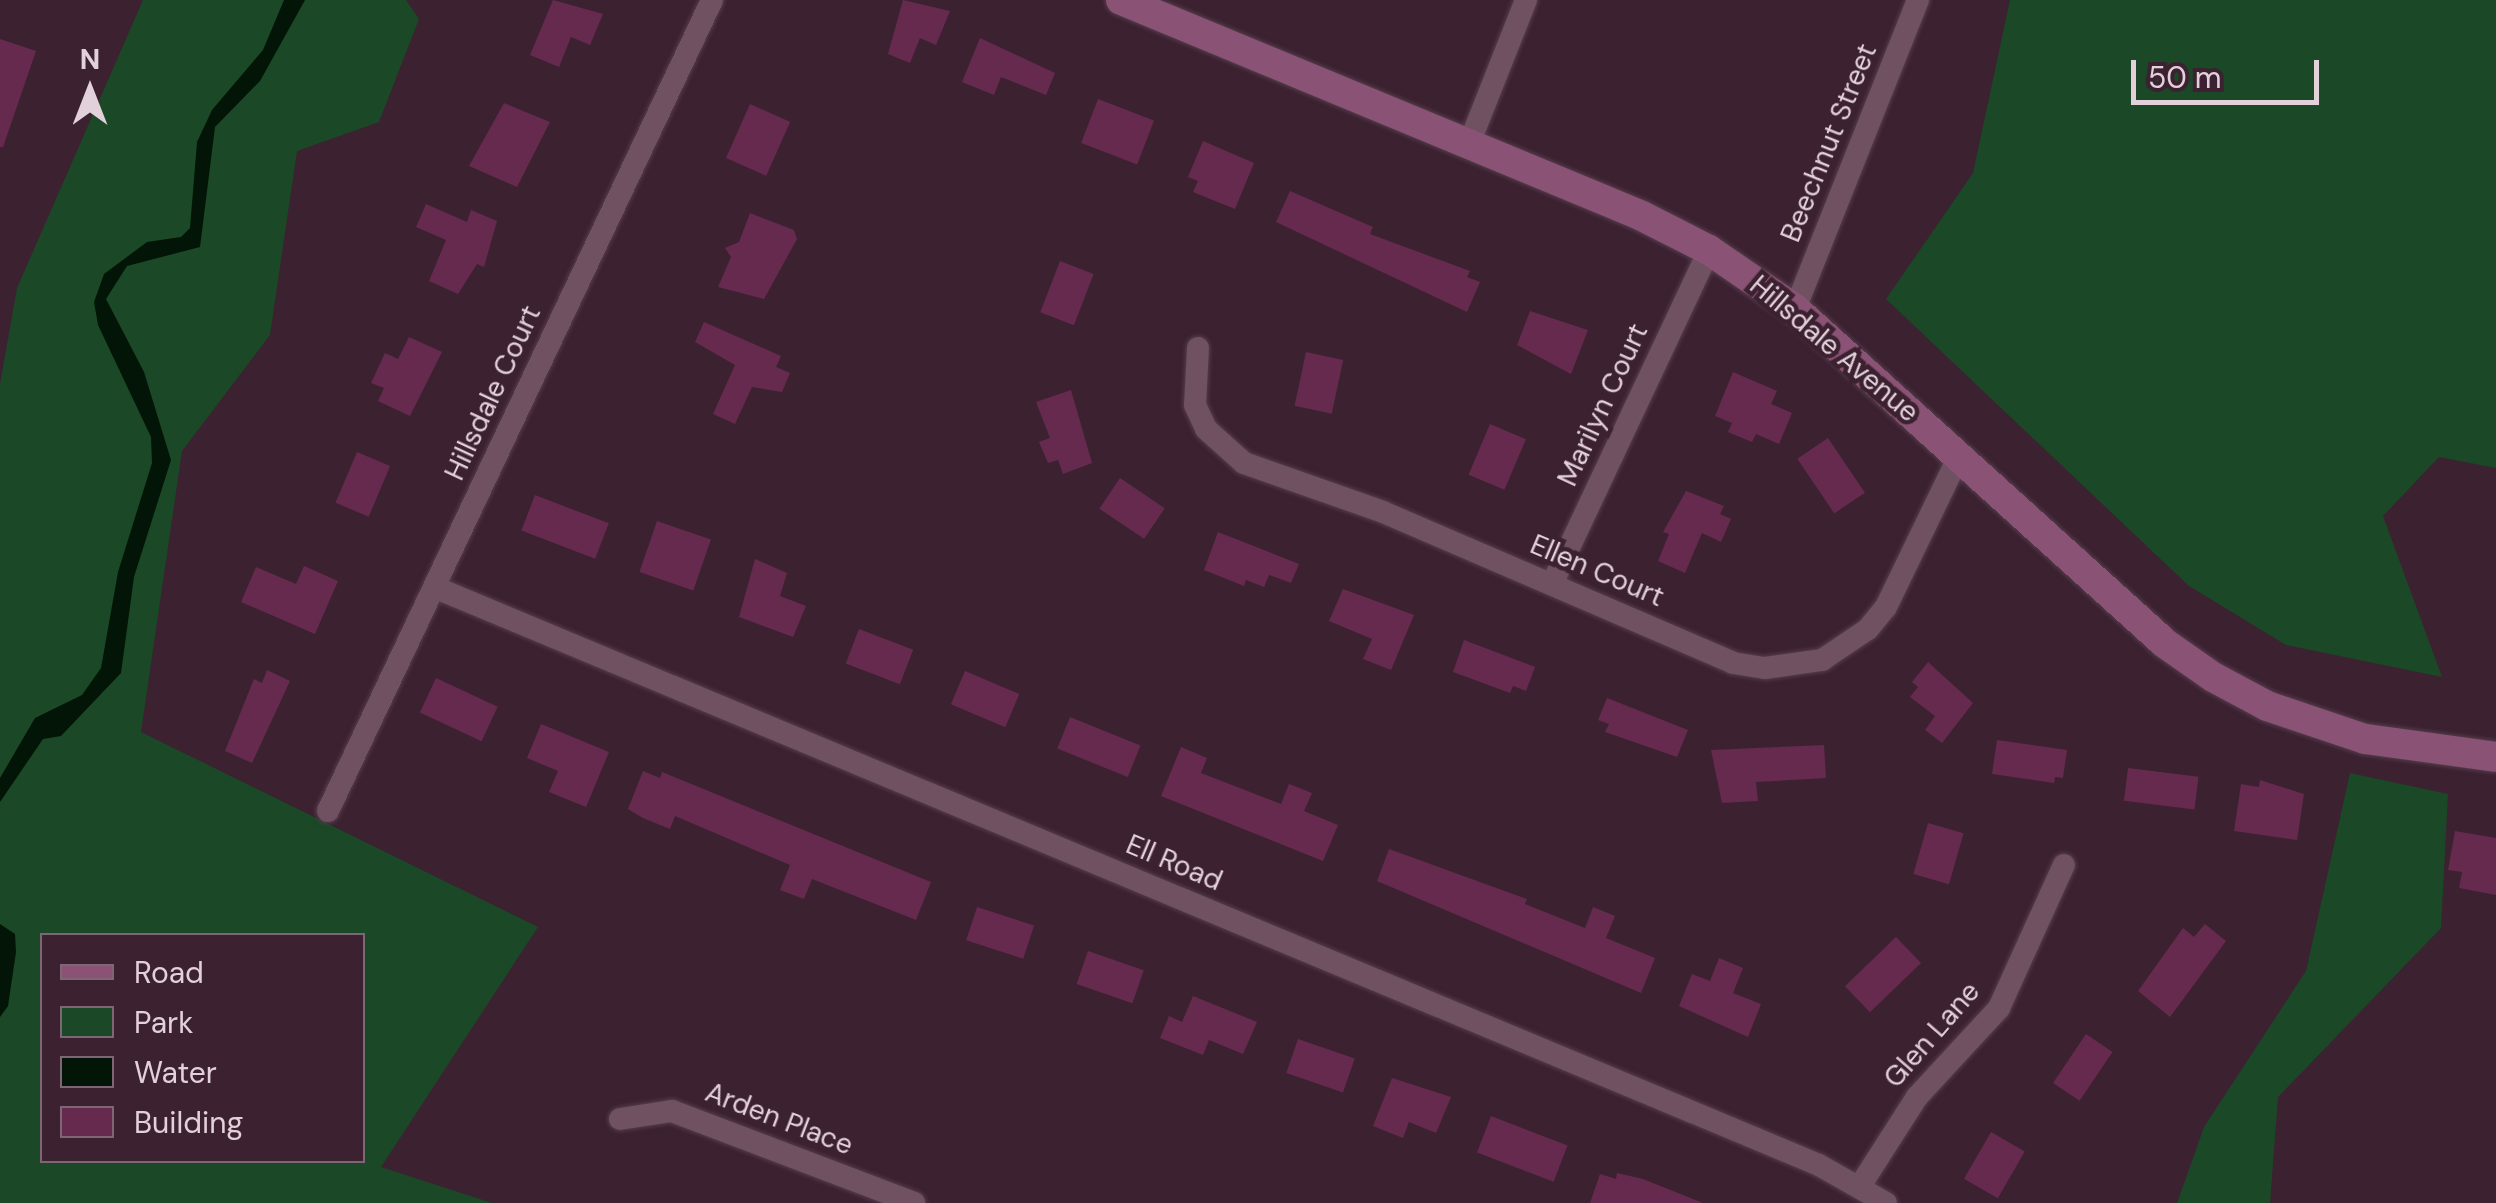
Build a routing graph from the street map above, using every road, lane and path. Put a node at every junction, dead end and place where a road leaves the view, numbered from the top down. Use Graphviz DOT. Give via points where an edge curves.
graph roads {
  1 [pos="712,0"];
  2 [pos="1121,0"];
  3 [pos="1526,0"];
  4 [pos="1918,0"];
  5 [pos="1469,144"];
  6 [pos="1709,250"];
  7 [pos="1795,308"];
  8 [pos="1198,348"];
  9 [pos="1959,456"];
  10 [pos="1552,584"];
  11 [pos="434,587"];
  12 [pos="2496,757"];
  13 [pos="328,811"];
  14 [pos="2064,864"];
  15 [pos="620,1120"];
  16 [pos="1860,1186"];
  17 [pos="914,1203"];
  18 [pos="1886,1203"];
  1 -- 11 [label="street, Hillsdale Court"];
  2 -- 5 [label="street, Hillsdale Avenue"];
  3 -- 5 [label="street"];
  4 -- 7 [label="street, Beechnut Street"];
  5 -- 6 [label="street, Hillsdale Avenue"];
  6 -- 7 [label="street, Hillsdale Avenue"];
  6 -- 10 [label="street, Marilyn Court"];
  7 -- 9 [label="street, Hillsdale Avenue"];
  8 -- 10 [label="street, Ellen Court" via="1195,405 1224,450"];
  9 -- 10 [label="street, Ellen Court" via="1886,607 1868,629 1822,660 1765,668 1733,662"];
  9 -- 12 [label="street, Hillsdale Avenue" via="2163,642 2213,677 2267,706 2366,739"];
  11 -- 13 [label="street, Hillsdale Court"];
  11 -- 16 [label="street, Ell Road"];
  14 -- 16 [label="street, Glen Lane" via="1999,1008 1917,1097"];
  15 -- 17 [label="street, Arden Place" via="672,1111"];
  16 -- 18 [label="street, Ell Road"];
}
